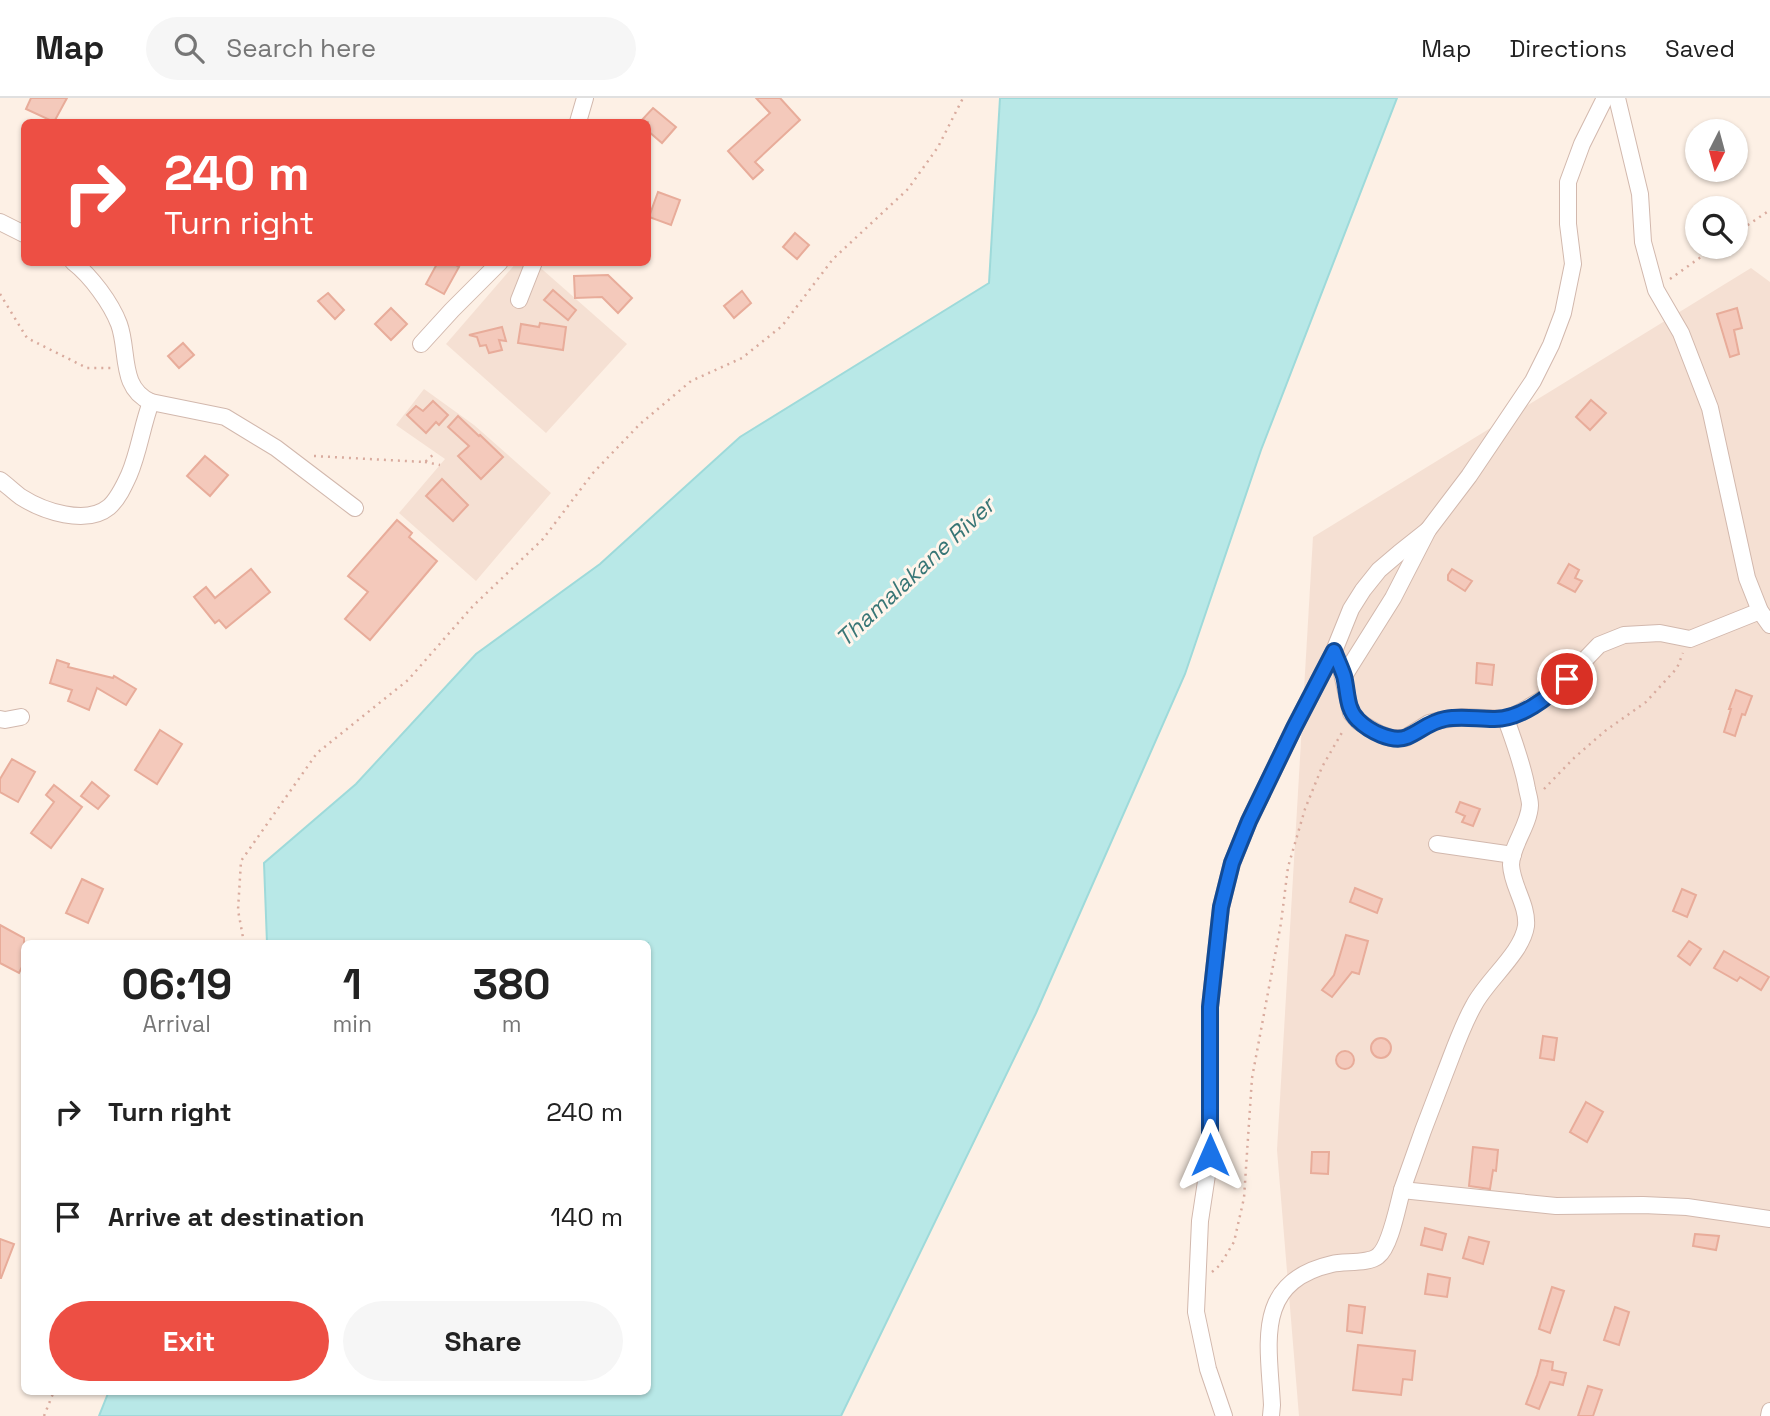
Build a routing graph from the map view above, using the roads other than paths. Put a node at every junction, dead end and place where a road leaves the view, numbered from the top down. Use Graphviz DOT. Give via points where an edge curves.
graph roads {
  1 [pos="585,98"];
  2 [pos="1605,98"];
  3 [pos="1617,98"];
  4 [pos="579,119"];
  5 [pos="0,222"];
  6 [pos="21,232"];
  7 [pos="78,266"];
  8 [pos="496,266"];
  9 [pos="533,266"];
  10 [pos="520,300"];
  11 [pos="421,344"];
  12 [pos="151,402"];
  13 [pos="0,480"];
  14 [pos="355,508"];
  15 [pos="1428,530"];
  16 [pos="1759,611"];
  17 [pos="1770,625"];
  18 [pos="1334,651"];
  19 [pos="1344,676"];
  20 [pos="22,717"];
  21 [pos="0,719"];
  22 [pos="1506,719"];
  23 [pos="1437,844"];
  24 [pos="1513,855"];
  25 [pos="1402,1190"];
  26 [pos="1770,1220"];
  27 [pos="1224,1416"];
  28 [pos="1271,1416"];
  1 -- 4 [label="street"];
  2 -- 15 [label="street" via="1568,182 1573,264 1551,345 1476,466"];
  3 -- 16 [label="street" via="1656,290 1681,333 1710,408 1747,578"];
  5 -- 6 [label="street"];
  7 -- 12 [label="street" via="103,294 119,324 136,391"];
  8 -- 11 [label="street"];
  9 -- 10 [label="street"];
  12 -- 13 [label="street" via="130,473 107,509 91,515 59,514 21,497"];
  12 -- 14 [label="street" via="225,417 276,448"];
  15 -- 18 [label="street" via="1379,570 1363,590"];
  15 -- 19 [label="street" via="1393,598"];
  16 -- 17 [label="street"];
  16 -- 22 [label="street" via="1690,639 1624,635 1599,645 1553,693"];
  18 -- 19 [label="street"];
  18 -- 27 [label="street" via="1249,821 1221,907 1210,1007 1210,1155 1200,1221 1196,1312"];
  19 -- 22 [label="street" via="1351,713 1380,734 1405,738 1441,720"];
  20 -- 21 [label="street"];
  22 -- 24 [label="street" via="1524,769 1530,804"];
  23 -- 24 [label="street"];
  24 -- 25 [label="street" via="1511,866 1526,917 1523,938 1475,1003"];
  25 -- 26 [label="street" via="1556,1206 1687,1207"];
  25 -- 28 [label="street" via="1378,1257 1315,1269 1297,1278 1279,1297 1268,1334"];
}
